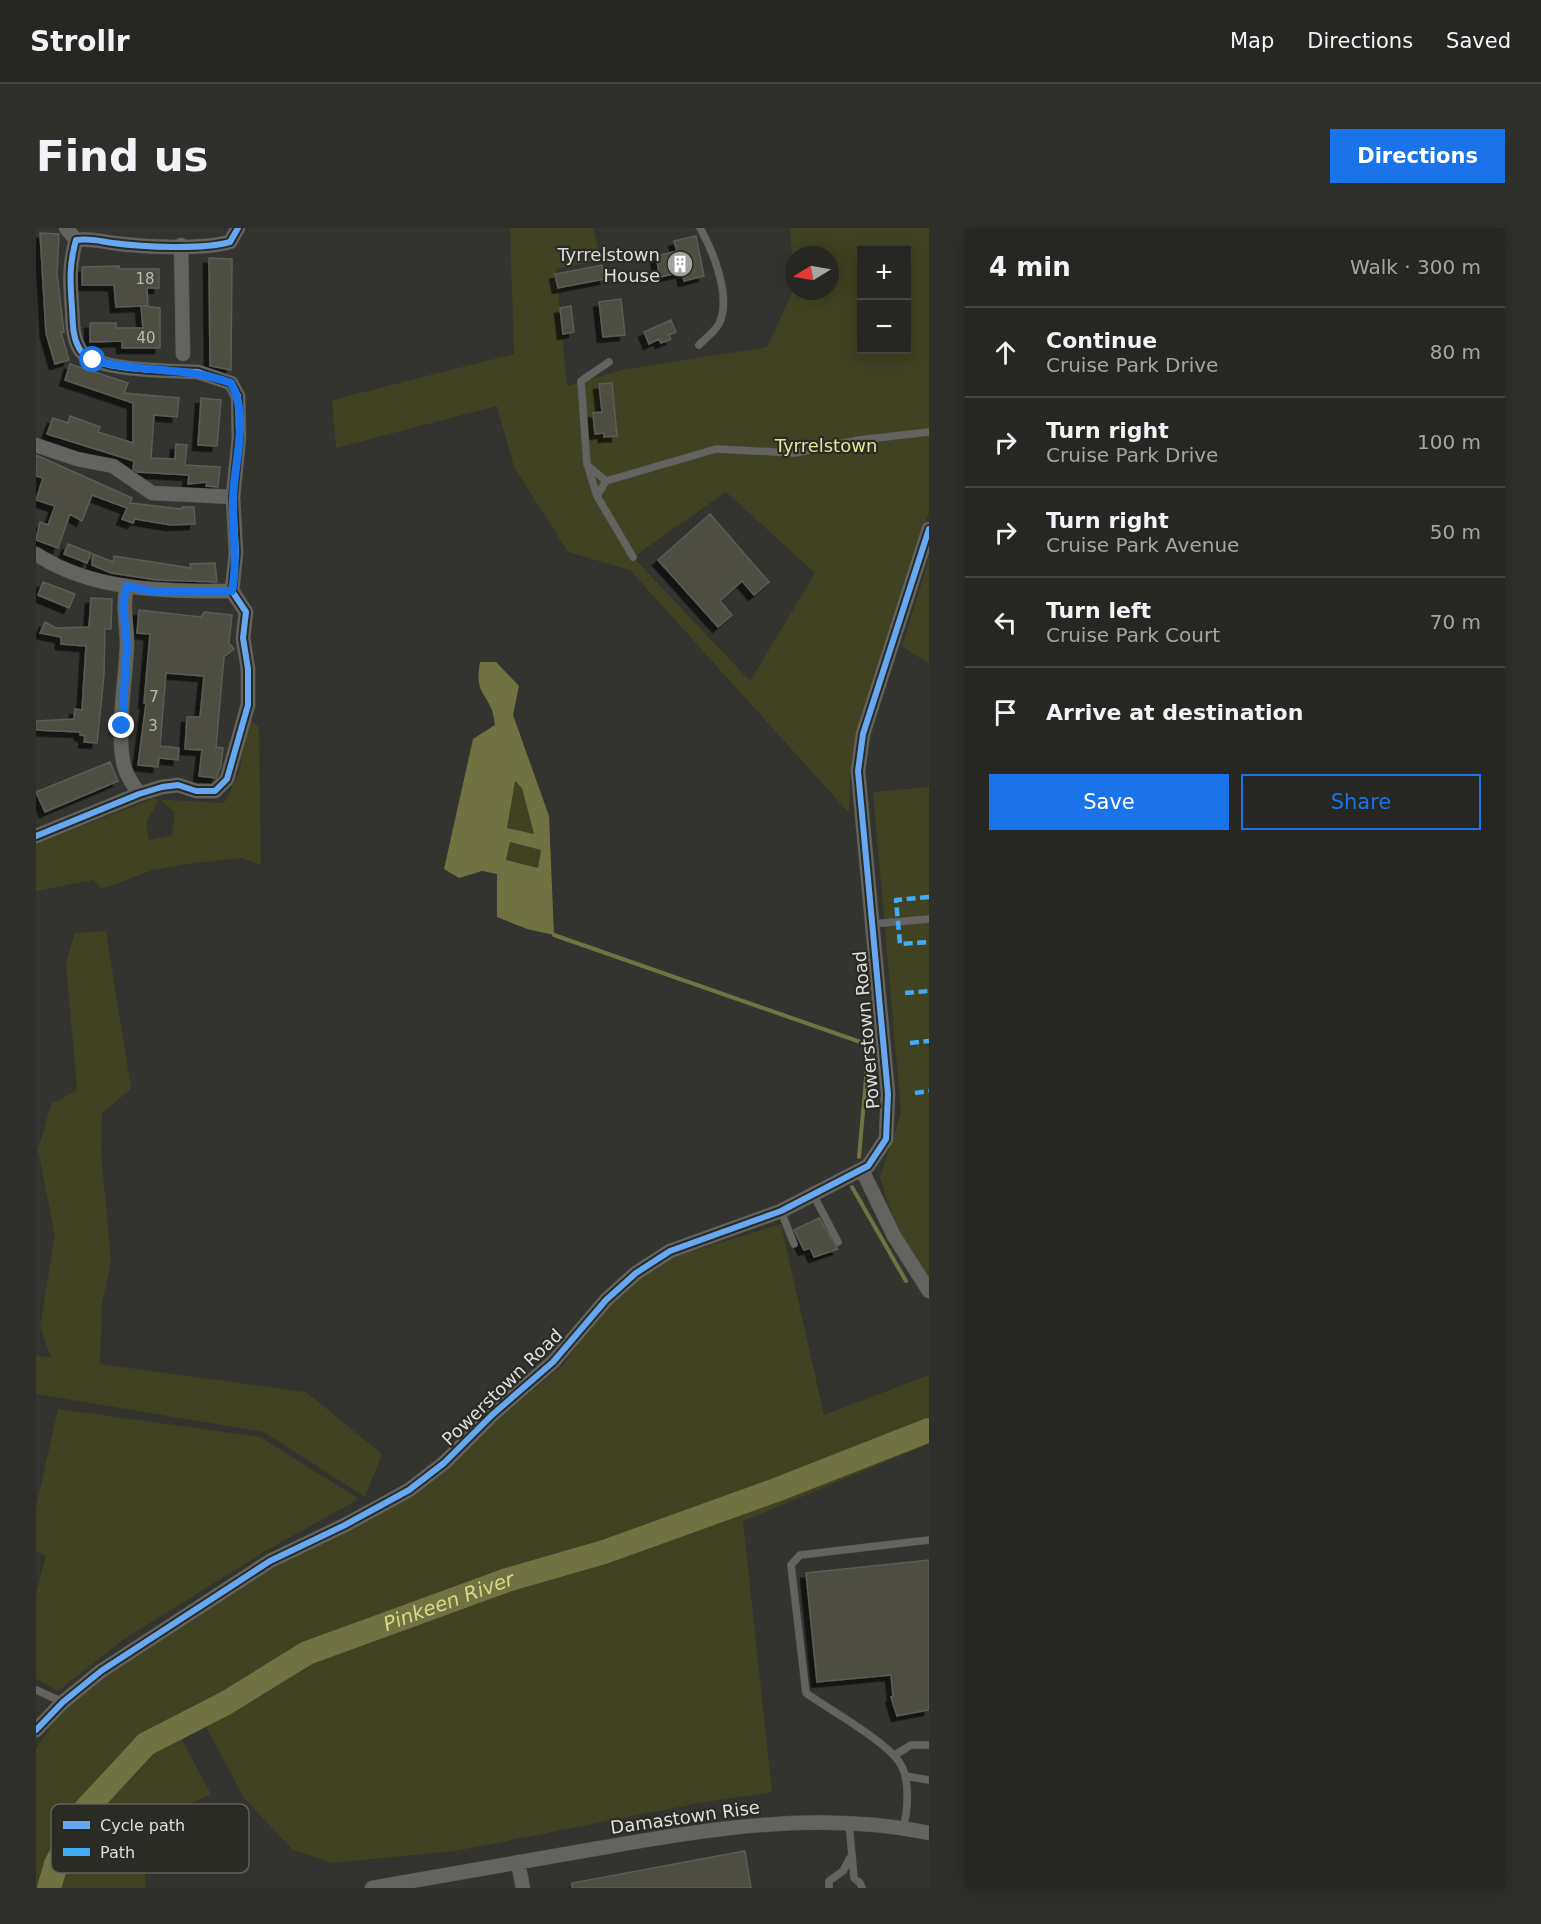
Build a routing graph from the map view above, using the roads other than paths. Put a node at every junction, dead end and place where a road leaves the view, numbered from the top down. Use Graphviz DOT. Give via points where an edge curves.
graph roads {
  1 [pos="66,228"];
  2 [pos="238,228"];
  3 [pos="700,228"];
  4 [pos="76,240"];
  5 [pos="181,245"];
  6 [pos="699,345"];
  7 [pos="183,354"];
  8 [pos="609,362"];
  9 [pos="929,432"];
  10 [pos="36,445"];
  11 [pos="587,465"];
  12 [pos="606,481"];
  13 [pos="597,496"];
  14 [pos="233,497"];
  15 [pos="929,529"];
  16 [pos="36,554"];
  17 [pos="633,557"];
  18 [pos="127,586"];
  19 [pos="232,591"];
  20 [pos="139,794"];
  21 [pos="37,834"];
  22 [pos="929,919"];
  23 [pos="872,924"];
  24 [pos="862,1170"];
  25 [pos="814,1196"];
  26 [pos="781,1211"];
  27 [pos="838,1242"];
  28 [pos="794,1244"];
  29 [pos="929,1291"];
  30 [pos="929,1540"];
  31 [pos="36,1690"];
  32 [pos="63,1702"];
  33 [pos="36,1730"];
  34 [pos="929,1745"];
  35 [pos="895,1755"];
  36 [pos="905,1776"];
  37 [pos="929,1780"];
  38 [pos="849,1822"];
  39 [pos="903,1828"];
  40 [pos="929,1833"];
  41 [pos="850,1858"];
  42 [pos="518,1862"];
  43 [pos="372,1888"];
  44 [pos="523,1888"];
  45 [pos="829,1888"];
  46 [pos="861,1888"];
  1 -- 4 [label="street"];
  2 -- 5 [label="street" via="230,242 212,247"];
  3 -- 6 [label="lane" via="712,250 722,303 719,323"];
  4 -- 5 [label="street"];
  4 -- 14 [label="street" via="69,265 74,335 80,350 93,360 117,367 198,372 231,383 238,396 239,436"];
  5 -- 7 [label="street"];
  8 -- 11 [label="lane" via="581,381"];
  9 -- 12 [label="lane" via="795,453 716,449"];
  10 -- 14 [label="street" via="113,466 152,493"];
  11 -- 12 [label="lane"];
  11 -- 13 [label="lane"];
  12 -- 13 [label="lane"];
  13 -- 17 [label="lane"];
  14 -- 19 [label="street" via="236,553"];
  15 -- 23 [label="street, Powerstown Road" via="863,734 858,771"];
  16 -- 18 [label="street" via="54,566"];
  18 -- 19 [label="street" via="150,591"];
  18 -- 20 [label="street" via="123,603 127,645 123,753 125,770"];
  19 -- 20 [label="street" via="246,612 243,638 248,705 227,779 215,791 196,791 178,785"];
  20 -- 21 [label="street"];
  22 -- 23 [label="lane"];
  23 -- 24 [label="street, Powerstown Road" via="888,1120 880,1152"];
  24 -- 25 [label="street, Powerstown Road"];
  24 -- 29 [label="street" via="894,1236"];
  25 -- 26 [label="street, Powerstown Road"];
  25 -- 27 [label="lane"];
  26 -- 28 [label="lane"];
  26 -- 32 [label="street, Powerstown Road" via="670,1251 636,1273 606,1300 554,1362 409,1490 270,1561 101,1671"];
  30 -- 35 [label="lane" via="800,1556 791,1565 806,1693"];
  31 -- 32 [label="lane"];
  32 -- 33 [label="street, Powerstown Road"];
  34 -- 35 [label="lane" via="911,1745"];
  35 -- 36 [label="lane"];
  36 -- 37 [label="lane"];
  36 -- 39 [label="lane" via="907,1816"];
  38 -- 39 [label="street, Damastown Rise"];
  38 -- 41 [label="lane"];
  38 -- 42 [label="street, Damastown Rise" via="725,1826"];
  39 -- 40 [label="street, Damastown Rise"];
  41 -- 45 [label="lane" via="843,1871 829,1881"];
  41 -- 46 [label="lane" via="854,1878"];
  42 -- 43 [label="street, Damastown Rise"];
  42 -- 44 [label="street"];
}
